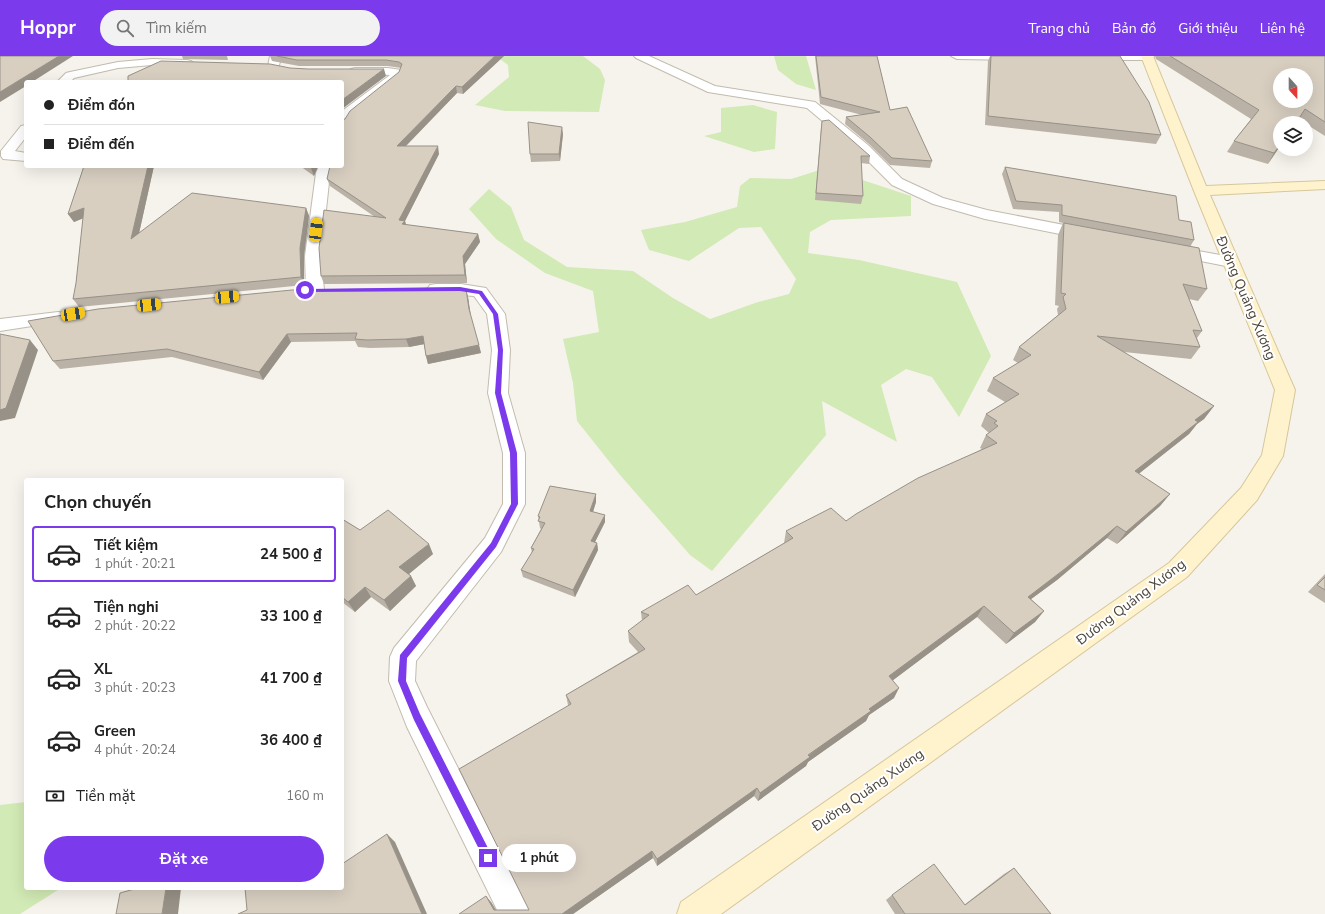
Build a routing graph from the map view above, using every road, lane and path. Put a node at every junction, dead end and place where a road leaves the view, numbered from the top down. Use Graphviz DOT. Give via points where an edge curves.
graph roads {
  1 [pos="640,56"];
  2 [pos="956,56"];
  3 [pos="1148,57"];
  4 [pos="1030,58"];
  5 [pos="1085,58"];
  6 [pos="275,61"];
  7 [pos="201,64"];
  8 [pos="260,66"];
  9 [pos="287,69"];
  10 [pos="344,72"];
  11 [pos="65,80"];
  12 [pos="344,116"];
  13 [pos="24,131"];
  14 [pos="4,152"];
  15 [pos="24,157"];
  16 [pos="325,168"];
  17 [pos="1325,185"];
  18 [pos="1201,191"];
  19 [pos="1100,237"];
  20 [pos="1161,250"];
  21 [pos="1231,262"];
  22 [pos="415,289"];
  23 [pos="315,290"];
  24 [pos="79,313"];
  25 [pos="0,325"];
  26 [pos="516,914"];
  27 [pos="693,914"];
  1 -- 19 [label="street" via="712,89 811,105 863,148 897,182 938,201 985,214"];
  2 -- 4 [label="street"];
  3 -- 5 [label="street"];
  3 -- 18 [label="street, Đường Quảng Xương"];
  6 -- 8 [label="street"];
  6 -- 9 [label="street"];
  7 -- 11 [label="street" via="118,64 70,75"];
  10 -- 12 [label="street" via="397,72 396,76"];
  13 -- 14 [label="street"];
  14 -- 15 [label="street" via="8,156"];
  16 -- 23 [label="street" via="313,256"];
  17 -- 18 [label="street"];
  18 -- 21 [label="street, Đường Quảng Xương"];
  20 -- 21 [label="street"];
  21 -- 27 [label="street, Đường Quảng Xương" via="1285,390 1272,456 1249,494 1178,570"];
  22 -- 26 [label="street" via="460,289 480,292 496,314 501,350 498,393 514,453 514,504 493,545 403,657 402,681 417,717"];
  24 -- 25 [label="street"];
}
